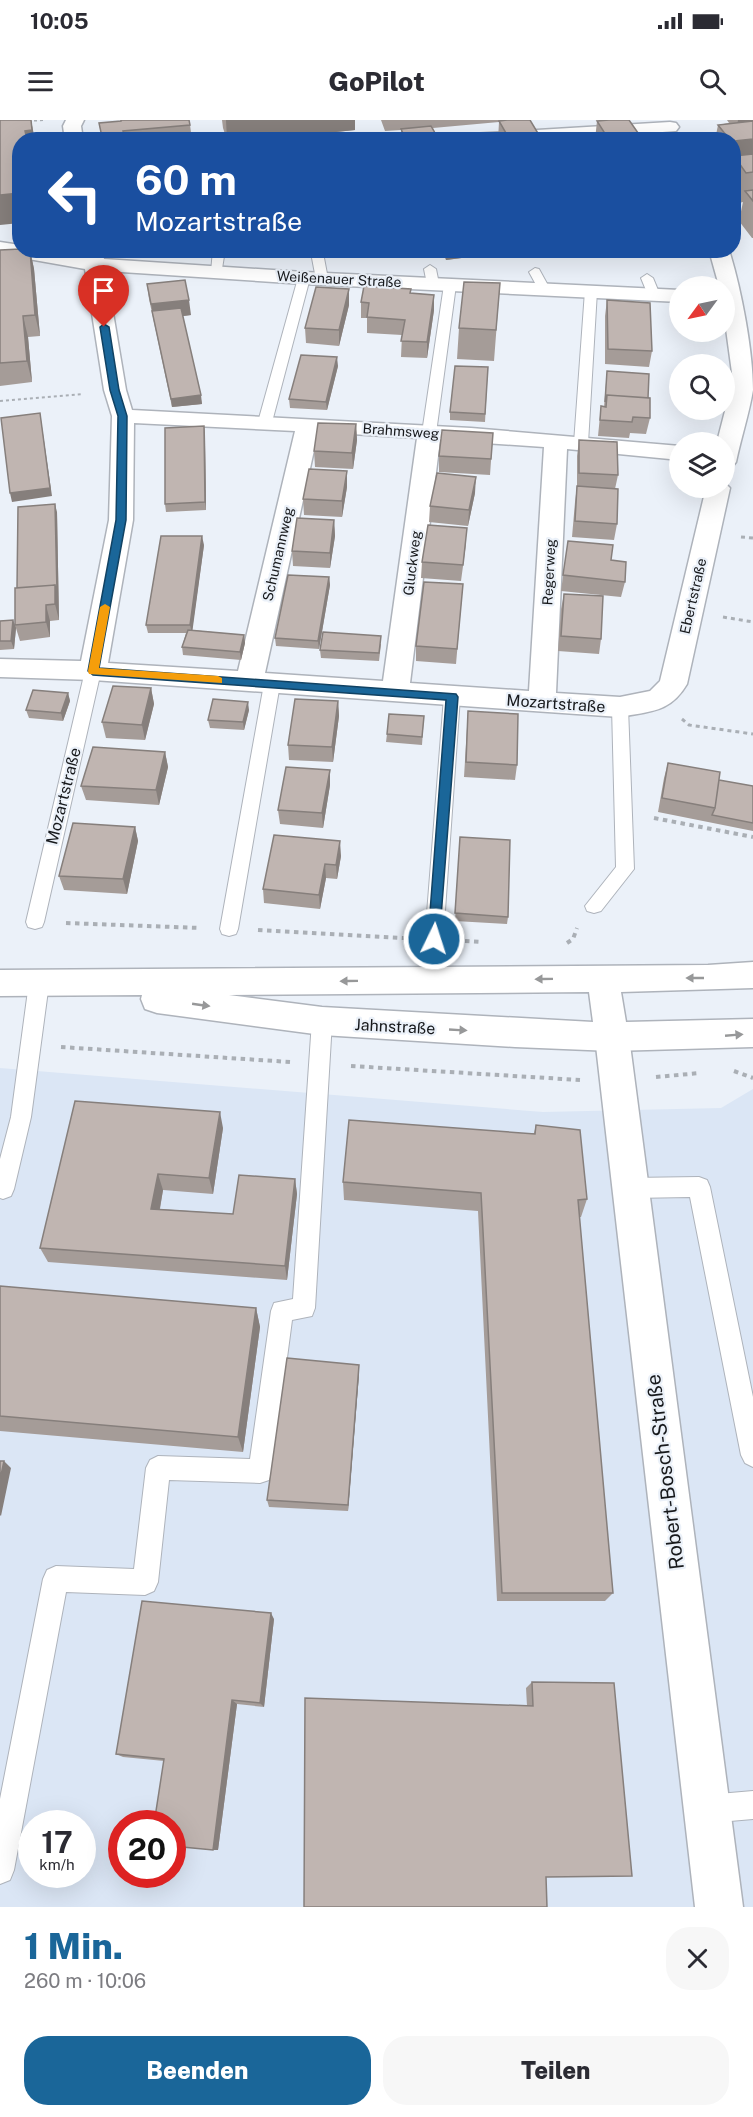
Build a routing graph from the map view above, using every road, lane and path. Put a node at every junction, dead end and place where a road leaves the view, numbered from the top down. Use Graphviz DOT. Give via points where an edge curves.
graph roads {
  1 [pos="45,120"];
  2 [pos="22,122"];
  3 [pos="671,129"];
  4 [pos="612,132"];
  5 [pos="93,258"];
  6 [pos="101,258"];
  7 [pos="218,258"];
  8 [pos="318,258"];
  9 [pos="722,258"];
  10 [pos="217,272"];
  11 [pos="313,278"];
  12 [pos="438,280"];
  13 [pos="591,291"];
  14 [pos="669,292"];
  15 [pos="737,299"];
  16 [pos="115,390"];
  17 [pos="0,401"];
  18 [pos="123,416"];
  19 [pos="265,422"];
  20 [pos="308,425"];
  21 [pos="732,432"];
  22 [pos="429,433"];
  23 [pos="556,441"];
  24 [pos="581,443"];
  25 [pos="669,452"];
  26 [pos="716,498"];
  27 [pos="0,668"];
  28 [pos="93,671"];
  29 [pos="260,683"];
  30 [pos="395,693"];
  31 [pos="452,697"];
  32 [pos="658,699"];
  33 [pos="542,703"];
  34 [pos="620,707"];
  35 [pos="753,734"];
  36 [pos="621,812"];
  37 [pos="753,837"];
  38 [pos="594,906"];
  39 [pos="35,922"];
  40 [pos="229,929"];
  41 [pos="434,939"];
  42 [pos="490,943"];
  43 [pos="566,944"];
  44 [pos="753,975"];
  45 [pos="603,978"];
  46 [pos="0,983"];
  47 [pos="39,983"];
  48 [pos="322,1022"];
  49 [pos="753,1033"];
  50 [pos="612,1037"];
  51 [pos="30,1046"];
  52 [pos="319,1064"];
  53 [pos="729,1070"];
  54 [pos="707,1072"];
  55 [pos="753,1078"];
  56 [pos="617,1081"];
  57 [pos="631,1188"];
  58 [pos="3,1190"];
  59 [pos="753,1455"];
  60 [pos="753,1805"];
  61 [pos="707,1809"];
  62 [pos="0,1870"];
  63 [pos="719,1907"];
  1 -- 2 [label="path"];
  3 -- 4 [label="street"];
  5 -- 16 [label="street"];
  6 -- 10 [label="street, Weißenauer Straße"];
  7 -- 10 [label="lane"];
  8 -- 11 [label="lane"];
  9 -- 15 [label="street"];
  10 -- 11 [label="street, Weißenauer Straße"];
  11 -- 12 [label="street, Weißenauer Straße"];
  11 -- 19 [label="lane"];
  12 -- 13 [label="street, Weißenauer Straße" via="540,280"];
  12 -- 22 [label="lane"];
  13 -- 14 [label="street, Weißenauer Straße" via="651,286"];
  13 -- 24 [label="lane"];
  15 -- 21 [label="street" via="744,380"];
  16 -- 17 [label="path"];
  16 -- 18 [label="street"];
  18 -- 19 [label="street, Brahmsweg"];
  18 -- 28 [label="street" via="121,520"];
  19 -- 20 [label="street, Brahmsweg"];
  20 -- 22 [label="street, Brahmsweg"];
  20 -- 29 [label="street, Schumannweg"];
  22 -- 23 [label="street, Brahmsweg"];
  22 -- 30 [label="street, Gluckweg"];
  23 -- 24 [label="street, Brahmsweg"];
  23 -- 33 [label="street, Regerweg"];
  24 -- 25 [label="street, Brahmsweg"];
  26 -- 32 [label="street, Ebertstraße" via="673,684"];
  27 -- 28 [label="street, Mozartstraße"];
  28 -- 29 [label="street, Mozartstraße"];
  28 -- 39 [label="lane, Mozartstraße"];
  29 -- 30 [label="street, Mozartstraße"];
  29 -- 40 [label="lane"];
  30 -- 31 [label="street, Mozartstraße"];
  31 -- 33 [label="street, Mozartstraße"];
  31 -- 41 [label="lane"];
  32 -- 34 [label="street, Mozartstraße"];
  32 -- 35 [label="path" via="689,725"];
  33 -- 34 [label="street, Mozartstraße"];
  34 -- 36 [label="lane"];
  36 -- 37 [label="path"];
  36 -- 38 [label="lane" via="625,869"];
  38 -- 43 [label="path"];
  39 -- 40 [label="path"];
  40 -- 41 [label="path"];
  41 -- 42 [label="path"];
  44 -- 45 [label="street, Jahnstraße, one-way"];
  45 -- 47 [label="street, Jahnstraße, one-way"];
  45 -- 50 [label="street, Robert-Bosch-Straße"];
  46 -- 47 [label="street, Jahnstraße"];
  47 -- 48 [label="street, Jahnstraße, one-way"];
  47 -- 51 [label="lane"];
  48 -- 50 [label="street, Jahnstraße, one-way"];
  48 -- 52 [label="lane"];
  50 -- 49 [label="street, Jahnstraße, one-way"];
  50 -- 56 [label="street, Robert-Bosch-Straße"];
  51 -- 52 [label="path"];
  51 -- 58 [label="lane" via="21,1117"];
  52 -- 56 [label="path"];
  52 -- 62 [label="lane" via="304,1308 282,1311 260,1471 158,1468 145,1582 56,1578"];
  53 -- 55 [label="path"];
  54 -- 56 [label="path"];
  56 -- 57 [label="street, Robert-Bosch-Straße"];
  57 -- 59 [label="lane" via="699,1187"];
  57 -- 61 [label="street, Robert-Bosch-Straße"];
  60 -- 61 [label="lane"];
  61 -- 63 [label="street, Robert-Bosch-Straße"];
}
